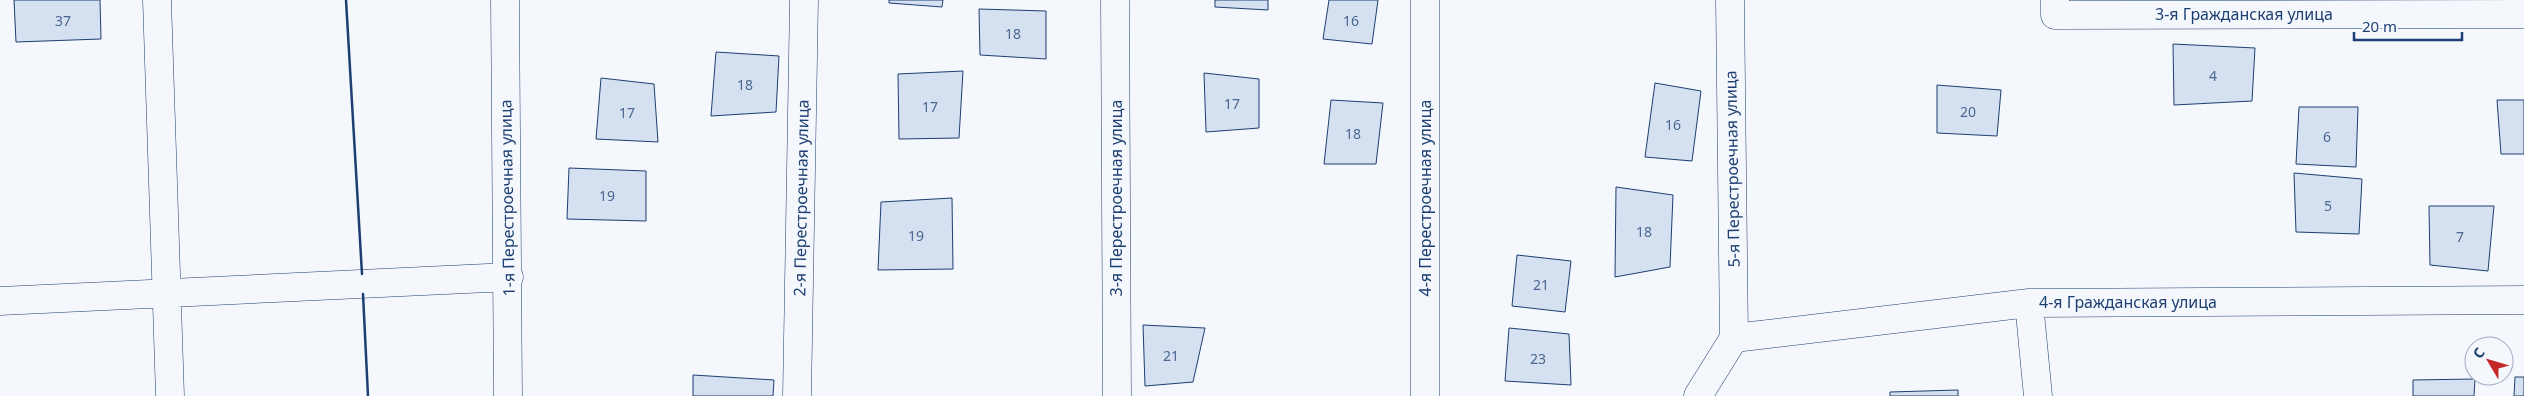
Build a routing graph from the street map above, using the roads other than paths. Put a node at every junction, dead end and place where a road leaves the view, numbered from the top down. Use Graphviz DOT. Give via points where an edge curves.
graph roads {
  1 [pos="157,0"];
  2 [pos="505,0"];
  3 [pos="804,0"];
  4 [pos="1115,0"];
  5 [pos="1425,0"];
  6 [pos="1730,0"];
  7 [pos="2055,7"];
  8 [pos="2524,14"];
  9 [pos="509,277"];
  10 [pos="168,293"];
  11 [pos="2524,300"];
  12 [pos="0,301"];
  13 [pos="2029,303"];
  14 [pos="1734,338"];
  15 [pos="170,396"];
  16 [pos="508,396"];
  17 [pos="797,396"];
  18 [pos="1117,396"];
  19 [pos="1425,396"];
  20 [pos="1698,396"];
  21 [pos="2038,396"];
  1 -- 10 [label="street"];
  2 -- 9 [label="street, 1-я Перестроечная улица"];
  3 -- 17 [label="street, 2-я Перестроечная улица"];
  4 -- 18 [label="street, 3-я Перестроечная улица"];
  5 -- 19 [label="street, 4-я Перестроечная улица"];
  6 -- 14 [label="street, 5-я Перестроечная улица"];
  7 -- 8 [label="street, 3-я Гражданская улица"];
  9 -- 10 [label="street"];
  9 -- 16 [label="street, 1-я Перестроечная улица"];
  10 -- 12 [label="street"];
  10 -- 15 [label="street"];
  11 -- 13 [label="street, 4-я Гражданская улица"];
  13 -- 14 [label="street, 4-я Гражданская улица"];
  13 -- 21 [label="street"];
  14 -- 20 [label="street"];
}
